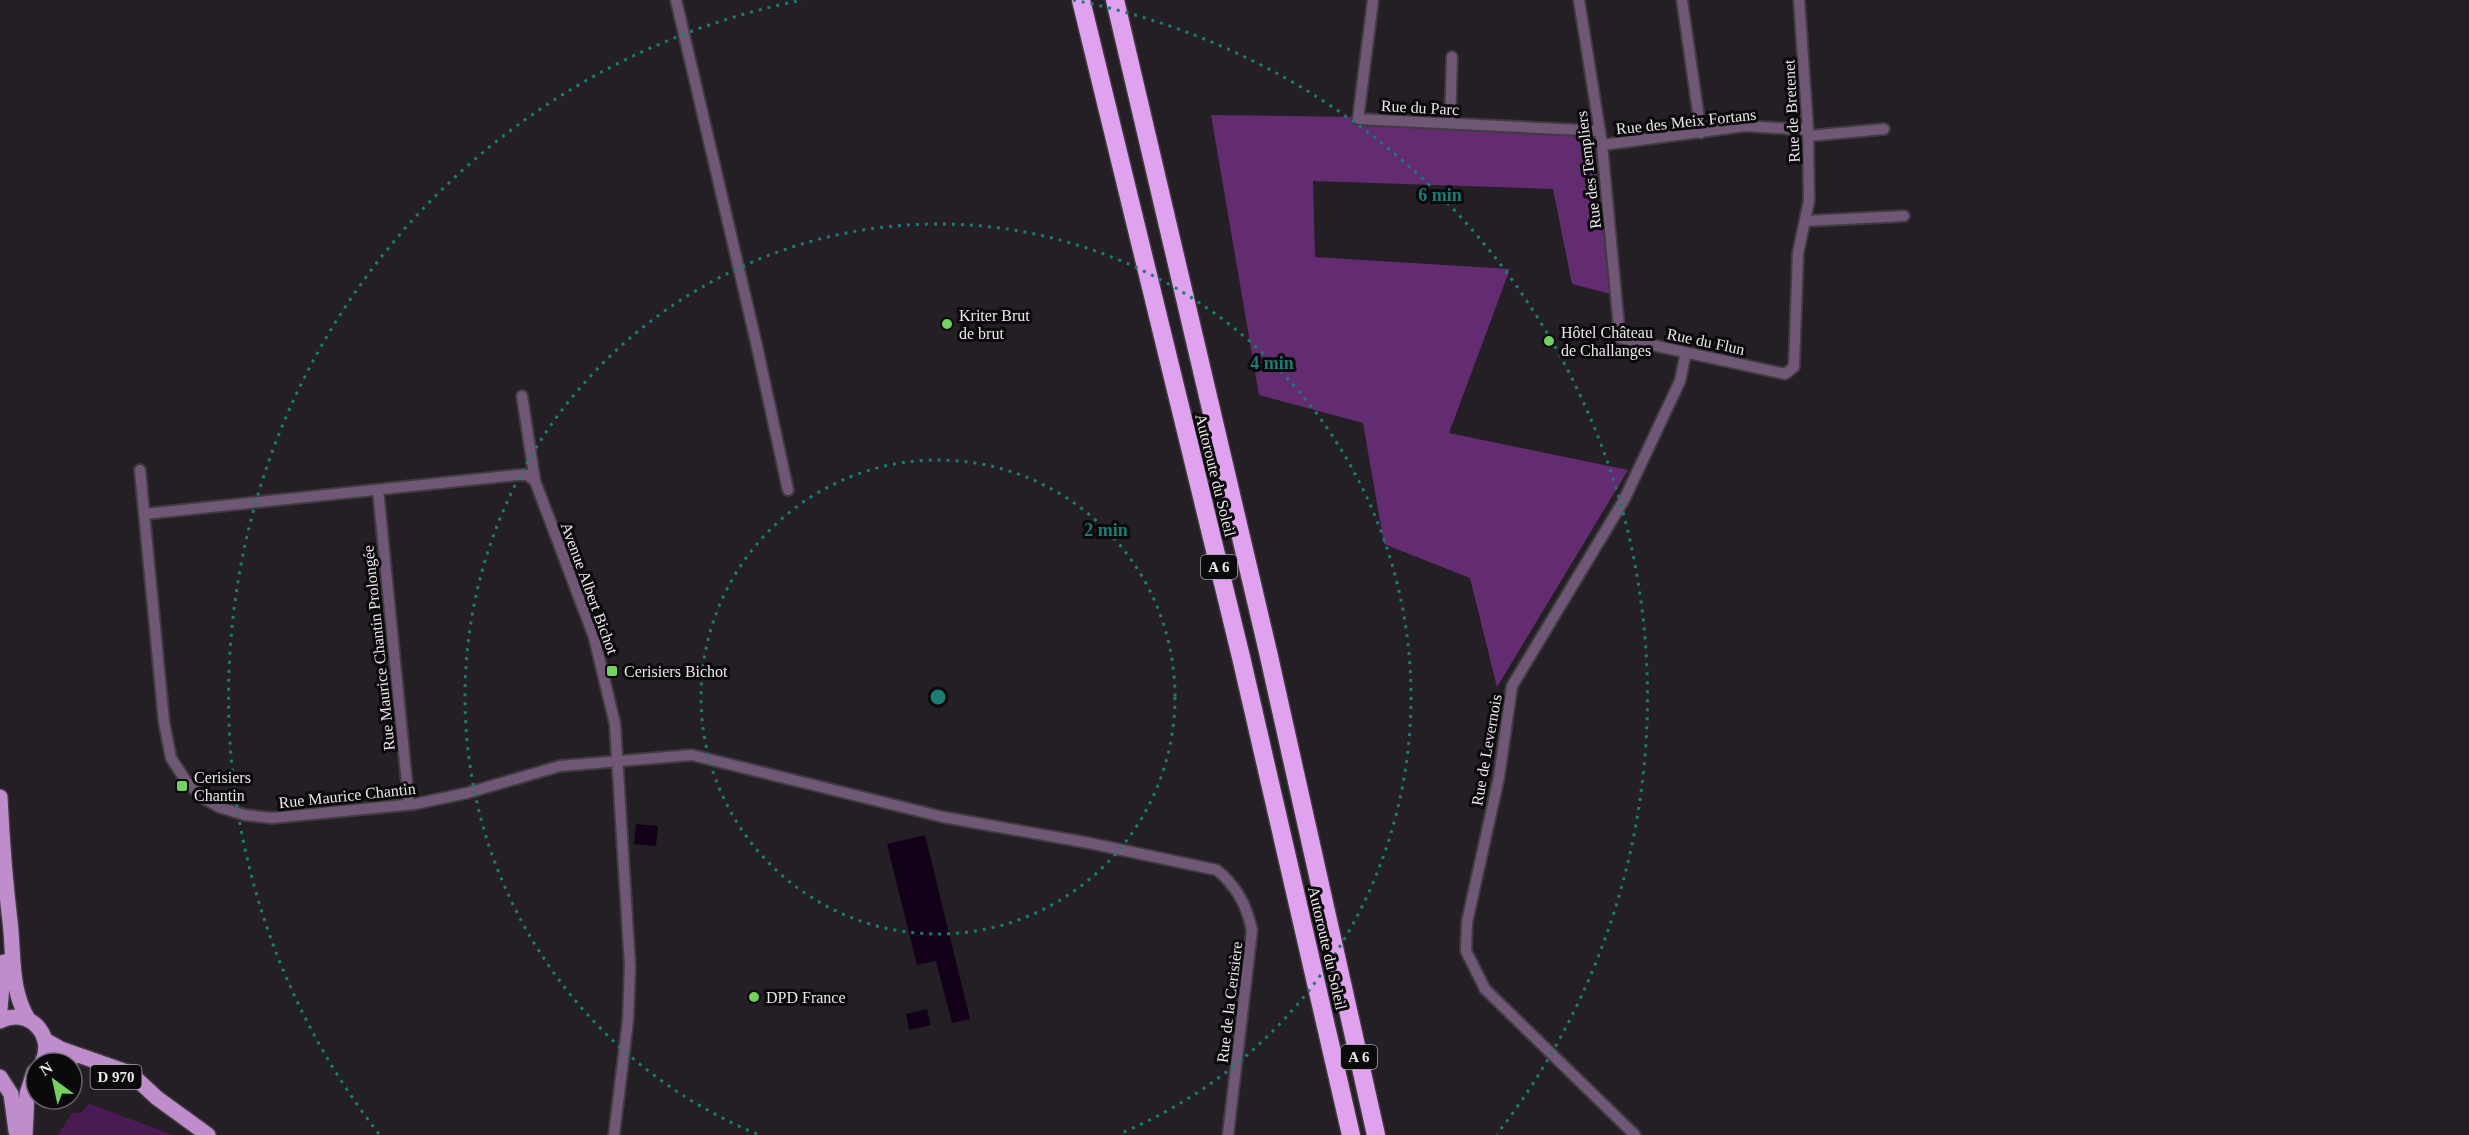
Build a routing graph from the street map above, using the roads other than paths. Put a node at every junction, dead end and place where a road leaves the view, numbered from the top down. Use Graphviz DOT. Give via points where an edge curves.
graph roads {
  1 [pos="676,0"];
  2 [pos="1081,0"];
  3 [pos="1115,0"];
  4 [pos="1373,0"];
  5 [pos="1579,0"];
  6 [pos="1682,0"];
  7 [pos="1799,0"];
  8 [pos="1452,57"];
  9 [pos="1450,123"];
  10 [pos="1884,129"];
  11 [pos="1600,131"];
  12 [pos="1701,133"];
  13 [pos="1808,133"];
  14 [pos="1602,145"];
  15 [pos="1904,216"];
  16 [pos="1805,221"];
  17 [pos="1620,338"];
  18 [pos="1686,352"];
  19 [pos="1785,374"];
  20 [pos="522,396"];
  21 [pos="140,470"];
  22 [pos="535,481"];
  23 [pos="378,490"];
  24 [pos="788,490"];
  25 [pos="144,514"];
  26 [pos="617,760"];
  27 [pos="0,797"];
  28 [pos="409,804"];
  29 [pos="1089,843"];
  30 [pos="5,887"];
  31 [pos="0,1009"];
  32 [pos="28,1019"];
  33 [pos="0,1021"];
  34 [pos="45,1040"];
  35 [pos="46,1051"];
  36 [pos="84,1066"];
  37 [pos="24,1075"];
  38 [pos="0,1076"];
  39 [pos="157,1098"];
  40 [pos="25,1111"];
  41 [pos="16,1135"];
  42 [pos="25,1135"];
  43 [pos="208,1135"];
  44 [pos="614,1135"];
  45 [pos="1228,1135"];
  46 [pos="1352,1135"];
  47 [pos="1376,1135"];
  48 [pos="1635,1135"];
  1 -- 24 [label="street"];
  2 -- 46 [label="highway, Autoroute du Soleil / A 6" via="1241,657"];
  3 -- 47 [label="highway, Autoroute du Soleil / A 6"];
  4 -- 9 [label="street, Rue du Parc" via="1358,118"];
  5 -- 11 [label="street, Rue des Templiers"];
  6 -- 12 [label="street"];
  7 -- 13 [label="street, Rue de Bretenet"];
  8 -- 9 [label="street"];
  9 -- 11 [label="street, Rue du Parc"];
  10 -- 13 [label="street, Rue des Meix Fortans"];
  11 -- 14 [label="street, Rue des Templiers"];
  12 -- 13 [label="street, Rue des Meix Fortans" via="1745,126"];
  12 -- 14 [label="street, Rue des Meix Fortans"];
  13 -- 16 [label="street, Rue de Bretenet" via="1809,201"];
  14 -- 17 [label="street, Rue des Templiers"];
  15 -- 16 [label="street"];
  16 -- 19 [label="street, Rue de Bretenet" via="1798,253 1794,368"];
  17 -- 18 [label="street, Rue du Flun"];
  18 -- 19 [label="street, Rue du Flun"];
  18 -- 48 [label="street, Rue de Levernois" via="1680,381 1624,500 1512,686 1499,777 1467,922 1466,951 1485,989"];
  20 -- 22 [label="street, Avenue Albert Bichot"];
  21 -- 25 [label="street, Rue Maurice Chantin"];
  22 -- 23 [label="street" via="527,475 517,475"];
  22 -- 26 [label="street, Avenue Albert Bichot" via="596,646 615,724"];
  23 -- 25 [label="street"];
  23 -- 28 [label="street, Rue Maurice Chantin Prolongée"];
  25 -- 28 [label="street, Rue Maurice Chantin" via="164,722 171,758 186,781 219,807 272,818"];
  26 -- 28 [label="street, Rue Maurice Chantin" via="560,766"];
  26 -- 29 [label="street, Rue Maurice Chantin" via="692,755 718,759 790,781 943,818"];
  26 -- 44 [label="street, Avenue Albert Bichot" via="630,966 628,1020"];
  27 -- 30 [label="main road"];
  29 -- 45 [label="street, Rue de la Cerisière" via="1217,870 1231,882 1247,906 1252,930"];
  30 -- 31 [label="main road"];
  30 -- 32 [label="main road" via="17,996"];
  32 -- 33 [label="main road" via="17,1016"];
  32 -- 34 [label="main road"];
  34 -- 35 [label="main road"];
  34 -- 39 [label="main road, D 970" via="130,1073"];
  36 -- 39 [label="main road, D 970"];
  37 -- 38 [label="main road"];
  38 -- 41 [label="main road" via="10,1094"];
  39 -- 43 [label="main road, D 970"];
  40 -- 42 [label="main road"];
}
